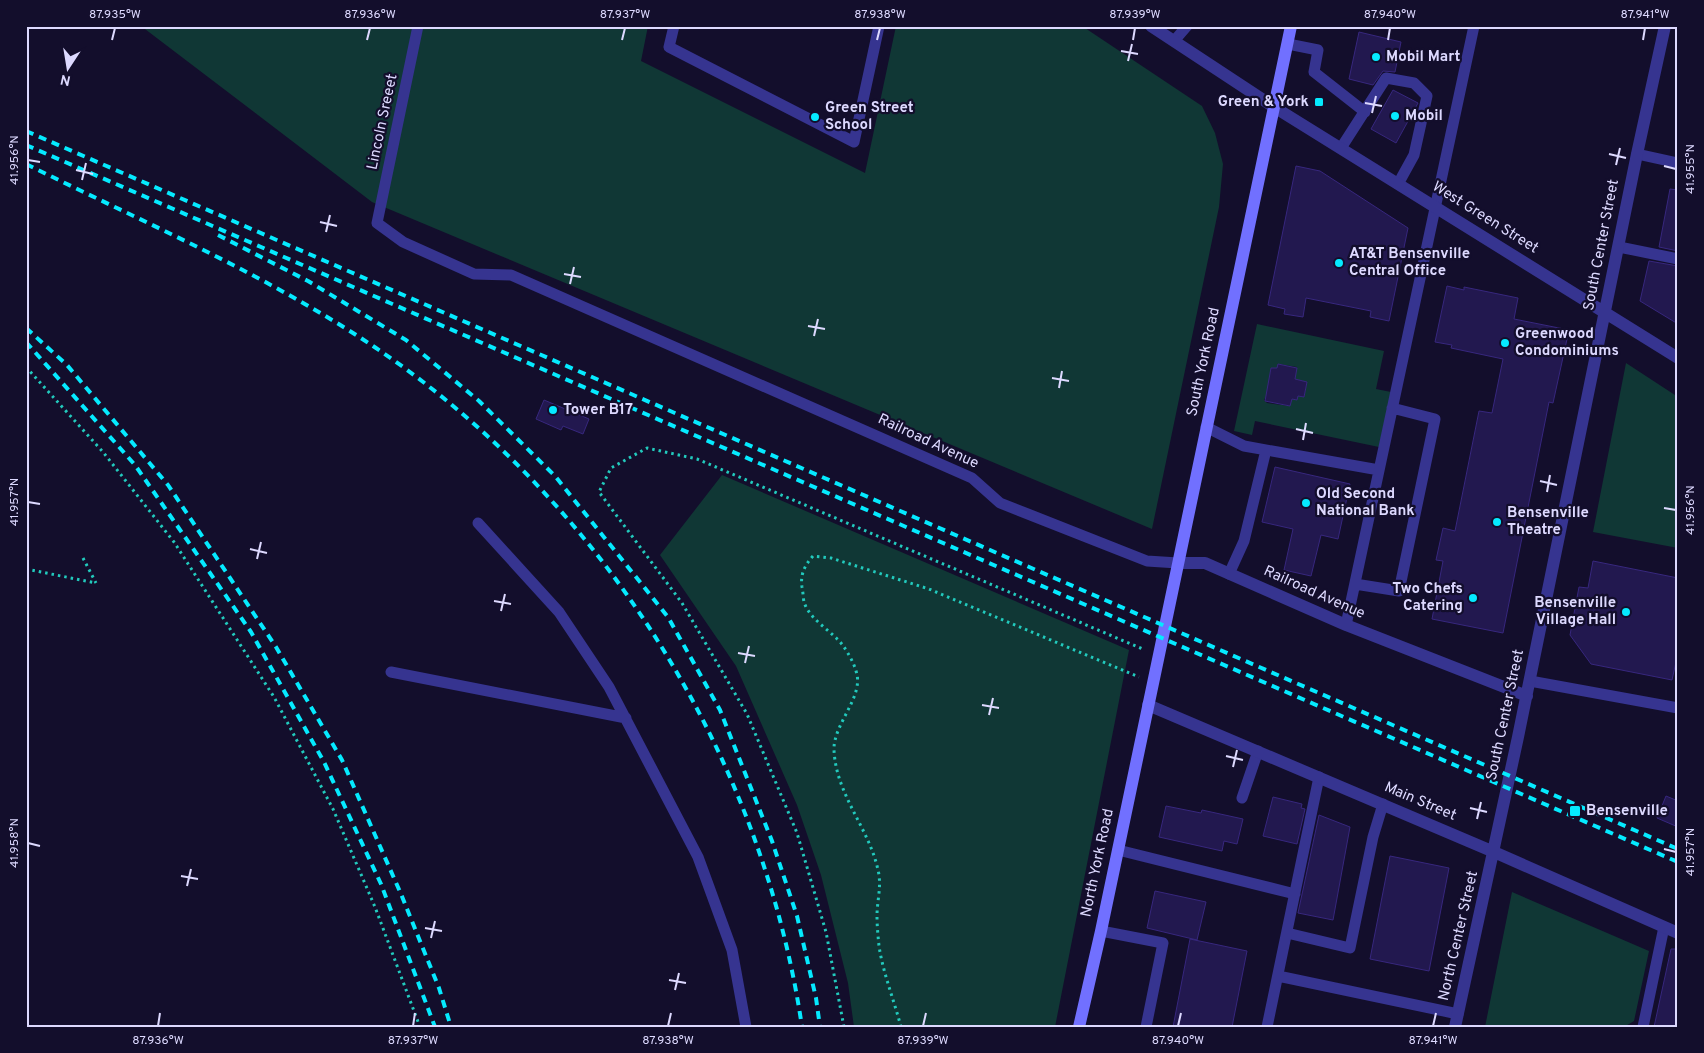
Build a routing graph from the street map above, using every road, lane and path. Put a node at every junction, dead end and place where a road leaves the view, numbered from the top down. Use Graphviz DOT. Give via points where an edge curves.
graph roads {
  1 [pos="418,26"];
  2 [pos="674,26"];
  3 [pos="879,26"];
  4 [pos="1151,26"];
  5 [pos="1187,26"];
  6 [pos="1292,26"];
  7 [pos="1474,26"];
  8 [pos="1665,26"];
  9 [pos="1174,41"];
  10 [pos="1288,44"];
  11 [pos="1274,107"];
  12 [pos="1365,112"];
  13 [pos="1341,148"];
  14 [pos="1637,154"];
  15 [pos="1678,162"];
  16 [pos="1398,184"];
  17 [pos="1435,206"];
  18 [pos="376,223"];
  19 [pos="1619,246"];
  20 [pos="1678,259"];
  21 [pos="1605,312"];
  22 [pos="1678,358"];
  23 [pos="26,367"];
  24 [pos="1392,408"];
  25 [pos="1206,427"];
  26 [pos="1266,450"];
  27 [pos="1379,470"];
  28 [pos="478,523"];
  29 [pos="82,558"];
  30 [pos="1178,563"];
  31 [pos="26,569"];
  32 [pos="1229,574"];
  33 [pos="1355,584"];
  34 [pos="1346,625"];
  35 [pos="1159,656"];
  36 [pos="391,672"];
  37 [pos="1530,681"];
  38 [pos="1153,683"];
  39 [pos="1527,696"];
  40 [pos="1148,705"];
  41 [pos="1678,708"];
  42 [pos="626,718"];
  43 [pos="1258,751"];
  44 [pos="1319,777"];
  45 [pos="1242,798"];
  46 [pos="1383,804"];
  47 [pos="1118,850"];
  48 [pos="1494,852"];
  49 [pos="1295,894"];
  50 [pos="1664,927"];
  51 [pos="1101,931"];
  52 [pos="1287,933"];
  53 [pos="1678,933"];
  54 [pos="1278,976"];
  55 [pos="1457,1021"];
  56 [pos="1269,1026"];
  57 [pos="420,1027"];
  58 [pos="746,1027"];
  59 [pos="844,1027"];
  60 [pos="901,1027"];
  61 [pos="1079,1027"];
  62 [pos="1146,1027"];
  63 [pos="1643,1027"];
  1 -- 18 [label="lane, Lincoln Sreeet"];
  2 -- 3 [label="lane" via="669,47 854,142"];
  4 -- 9 [label="street, West Green Street"];
  5 -- 9 [label="lane"];
  6 -- 10 [label="main road, South York Road"];
  7 -- 17 [label="lane"];
  8 -- 14 [label="street, South Center Street"];
  9 -- 11 [label="street, West Green Street"];
  10 -- 11 [label="main road, South York Road"];
  10 -- 12 [label="lane" via="1318,50 1314,72"];
  11 -- 13 [label="street, West Green Street"];
  11 -- 25 [label="main road, South York Road"];
  12 -- 13 [label="lane"];
  12 -- 16 [label="lane" via="1386,78 1414,83 1427,96 1414,155"];
  13 -- 16 [label="street, West Green Street"];
  14 -- 15 [label="lane"];
  14 -- 19 [label="street, South Center Street"];
  16 -- 17 [label="street, West Green Street"];
  17 -- 21 [label="street, West Green Street"];
  17 -- 24 [label="lane"];
  18 -- 30 [label="lane, Railroad Avenue" via="404,242 474,274 512,275 972,478 1000,503 1147,562"];
  19 -- 20 [label="lane"];
  19 -- 21 [label="street, South Center Street"];
  21 -- 22 [label="street, West Green Street"];
  21 -- 37 [label="street, South Center Street"];
  23 -- 57 [label="path" via="103,452 174,542 274,697 333,809 375,906"];
  24 -- 27 [label="lane"];
  24 -- 33 [label="lane" via="1435,419 1409,544 1399,591"];
  25 -- 26 [label="lane" via="1244,446"];
  25 -- 30 [label="main road, South York Road"];
  26 -- 27 [label="lane"];
  26 -- 32 [label="lane" via="1244,541"];
  27 -- 33 [label="lane"];
  28 -- 42 [label="lane" via="559,612"];
  29 -- 31 [label="path" via="96,584"];
  30 -- 32 [label="street, Railroad Avenue" via="1205,563"];
  30 -- 35 [label="main road, South York Road"];
  32 -- 34 [label="street, Railroad Avenue"];
  33 -- 34 [label="lane"];
  34 -- 39 [label="street, Railroad Avenue"];
  35 -- 38 [label="main road, South York Road"];
  35 -- 59 [label="path" via="697,459 647,448 611,468 599,492 682,603 747,714 797,833 826,932"];
  36 -- 42 [label="lane"];
  37 -- 39 [label="street, South Center Street"];
  37 -- 41 [label="lane"];
  38 -- 40 [label="main road, South York Road"];
  38 -- 60 [label="path" via="930,589 831,558 813,556 806,564 801,578 804,603 844,647 856,670 855,693 834,747 836,769 878,870 879,948"];
  39 -- 48 [label="street, South Center Street"];
  40 -- 43 [label="street, Main Street"];
  40 -- 47 [label="main road, North York Road"];
  42 -- 58 [label="lane" via="698,857 732,950"];
  43 -- 44 [label="street, Main Street"];
  43 -- 45 [label="lane"];
  44 -- 46 [label="street, Main Street"];
  44 -- 49 [label="lane"];
  46 -- 48 [label="street, Main Street"];
  46 -- 52 [label="lane" via="1350,948"];
  47 -- 49 [label="lane"];
  47 -- 51 [label="main road, North York Road"];
  48 -- 50 [label="street, Main Street"];
  48 -- 55 [label="street, North Center Street"];
  49 -- 52 [label="lane"];
  50 -- 53 [label="street, Main Street"];
  50 -- 63 [label="lane"];
  51 -- 61 [label="main road, North York Road"];
  51 -- 62 [label="lane" via="1163,944"];
  52 -- 54 [label="lane"];
  54 -- 55 [label="lane"];
  54 -- 56 [label="lane"];
}
